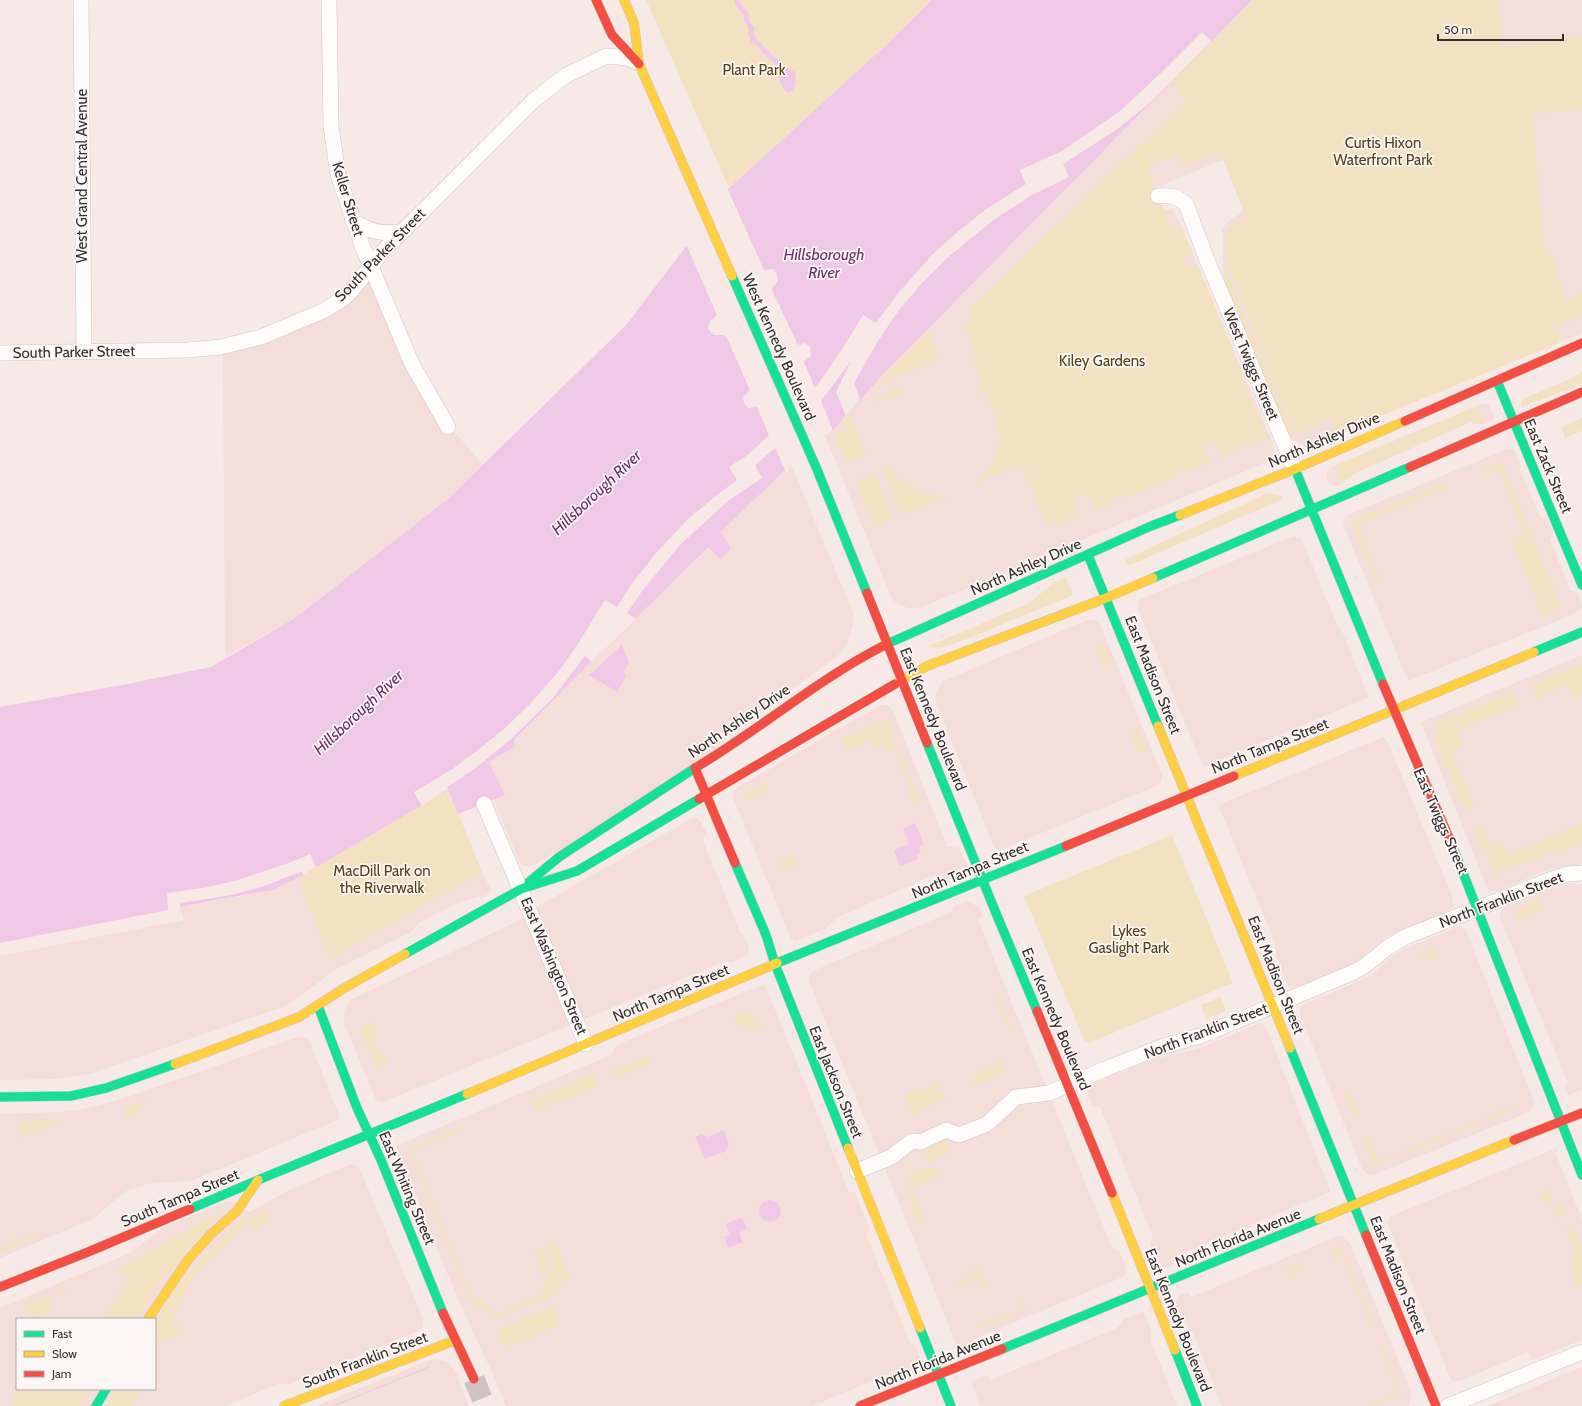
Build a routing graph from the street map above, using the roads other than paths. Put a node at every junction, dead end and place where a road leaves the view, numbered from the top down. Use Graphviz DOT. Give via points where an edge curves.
graph roads {
  1 [pos="81,0"];
  2 [pos="329,0"];
  3 [pos="596,0"];
  4 [pos="624,0"];
  5 [pos="640,64"];
  6 [pos="1158,196"];
  7 [pos="352,220"];
  8 [pos="402,232"];
  9 [pos="370,267"];
  10 [pos="1582,343"];
  11 [pos="84,352"];
  12 [pos="0,353"];
  13 [pos="1497,381"];
  14 [pos="1582,392"];
  15 [pos="1514,420"];
  16 [pos="448,427"];
  17 [pos="1295,469"];
  18 [pos="1312,510"];
  19 [pos="1088,555"];
  20 [pos="1582,585"];
  21 [pos="1106,598"];
  22 [pos="1582,632"];
  23 [pos="887,644"];
  24 [pos="902,680"];
  25 [pos="1393,710"];
  26 [pos="695,768"];
  27 [pos="707,794"];
  28 [pos="1187,795"];
  29 [pos="484,804"];
  30 [pos="1582,874"];
  31 [pos="984,880"];
  32 [pos="521,889"];
  33 [pos="1478,908"];
  34 [pos="775,964"];
  35 [pos="318,1006"];
  36 [pos="1273,1006"];
  37 [pos="586,1044"];
  38 [pos="1069,1085"];
  39 [pos="0,1097"];
  40 [pos="1582,1113"];
  41 [pos="1560,1122"];
  42 [pos="370,1135"];
  43 [pos="857,1171"];
  44 [pos="1582,1175"];
  45 [pos="258,1180"];
  46 [pos="1354,1204"];
  47 [pos="0,1287"];
  48 [pos="1150,1288"];
  49 [pos="149,1318"];
  50 [pos="456,1340"];
  51 [pos="1582,1352"];
  52 [pos="938,1375"];
  53 [pos="474,1379"];
  54 [pos="105,1390"];
  55 [pos="96,1406"];
  56 [pos="284,1406"];
  57 [pos="860,1406"];
  58 [pos="951,1406"];
  59 [pos="1197,1406"];
  60 [pos="1436,1406"];
  61 [pos="1448,1406"];
  1 -- 11 [label="street, West Grand Central Avenue"];
  2 -- 7 [label="street, Keller Street" via="331,126 338,176"];
  3 -- 5 [label="main road, West Kennedy Boulevard" via="612,34"];
  4 -- 5 [label="main road, West Kennedy Boulevard" via="634,23"];
  5 -- 8 [label="street, South Parker Street" via="628,58 606,56 565,76 533,101"];
  5 -- 23 [label="main road, West Kennedy Boulevard" via="816,467"];
  6 -- 17 [label="street, West Twiggs Street" via="1179,198 1186,204"];
  7 -- 8 [label="street" via="376,232"];
  7 -- 9 [label="street, Keller Street"];
  8 -- 9 [label="street, South Parker Street"];
  9 -- 11 [label="street, South Parker Street" via="352,290 335,304 262,337 193,350"];
  9 -- 16 [label="street, Keller Street" via="412,364"];
  10 -- 13 [label="main road, North Ashley Drive"];
  11 -- 12 [label="street, South Parker Street"];
  13 -- 15 [label="main road, East Zack Street"];
  13 -- 17 [label="main road, North Ashley Drive"];
  14 -- 15 [label="main road"];
  15 -- 18 [label="main road"];
  15 -- 20 [label="main road, East Zack Street"];
  17 -- 18 [label="main road, East Twiggs Street"];
  17 -- 19 [label="main road, North Ashley Drive" via="1151,526"];
  18 -- 21 [label="main road"];
  18 -- 25 [label="main road, East Twiggs Street"];
  19 -- 21 [label="main road, East Madison Street"];
  19 -- 23 [label="main road, North Ashley Drive"];
  21 -- 24 [label="main road" via="928,666"];
  21 -- 28 [label="main road, East Madison Street"];
  22 -- 25 [label="main road, North Tampa Street"];
  23 -- 24 [label="main road, East Kennedy Boulevard"];
  23 -- 26 [label="main road, North Ashley Drive" via="827,677 744,738"];
  24 -- 27 [label="main road"];
  24 -- 31 [label="main road, East Kennedy Boulevard"];
  25 -- 28 [label="main road, North Tampa Street"];
  25 -- 33 [label="main road, East Twiggs Street"];
  26 -- 27 [label="main road, East Jackson Street"];
  26 -- 32 [label="main road, North Ashley Drive" via="559,857"];
  27 -- 32 [label="main road" via="577,871"];
  27 -- 34 [label="main road, East Jackson Street" via="766,935"];
  28 -- 31 [label="main road, North Tampa Street"];
  28 -- 36 [label="main road, East Madison Street"];
  29 -- 32 [label="street, East Washington Street"];
  30 -- 33 [label="street, North Franklin Street" via="1568,874 1552,879"];
  31 -- 34 [label="main road, North Tampa Street"];
  31 -- 38 [label="main road, East Kennedy Boulevard"];
  32 -- 35 [label="main road" via="346,987"];
  32 -- 37 [label="street, East Washington Street"];
  33 -- 36 [label="street, North Franklin Street" via="1413,934 1387,948 1354,972"];
  33 -- 41 [label="main road, East Twiggs Street"];
  34 -- 37 [label="main road, North Tampa Street"];
  34 -- 43 [label="main road, East Jackson Street"];
  35 -- 39 [label="main road" via="299,1017 106,1088 71,1096"];
  35 -- 42 [label="main road, East Whiting Street"];
  36 -- 38 [label="street, North Franklin Street" via="1193,1038 1133,1058"];
  36 -- 46 [label="main road, East Madison Street"];
  37 -- 42 [label="main road, North Tampa Street"];
  38 -- 43 [label="street, North Franklin Street" via="1049,1094 1016,1096 987,1124 959,1135 946,1130 920,1142 912,1141 891,1157"];
  38 -- 48 [label="main road, East Kennedy Boulevard"];
  40 -- 41 [label="main road, North Florida Avenue"];
  41 -- 44 [label="main road, East Twiggs Street"];
  41 -- 46 [label="main road, North Florida Avenue"];
  42 -- 45 [label="main road, South Tampa Street"];
  42 -- 50 [label="main road, East Whiting Street"];
  43 -- 52 [label="main road, East Jackson Street"];
  45 -- 47 [label="main road, South Tampa Street"];
  45 -- 49 [label="main road" via="237,1211 211,1234 183,1266"];
  46 -- 48 [label="main road, North Florida Avenue"];
  46 -- 60 [label="main road, East Madison Street"];
  48 -- 52 [label="main road, North Florida Avenue"];
  48 -- 59 [label="main road, East Kennedy Boulevard"];
  50 -- 53 [label="main road, East Whiting Street"];
  50 -- 56 [label="main road, South Franklin Street"];
  51 -- 61 [label="street"];
  52 -- 57 [label="main road, North Florida Avenue"];
  52 -- 58 [label="main road, East Jackson Street"];
  54 -- 55 [label="main road"];
}
